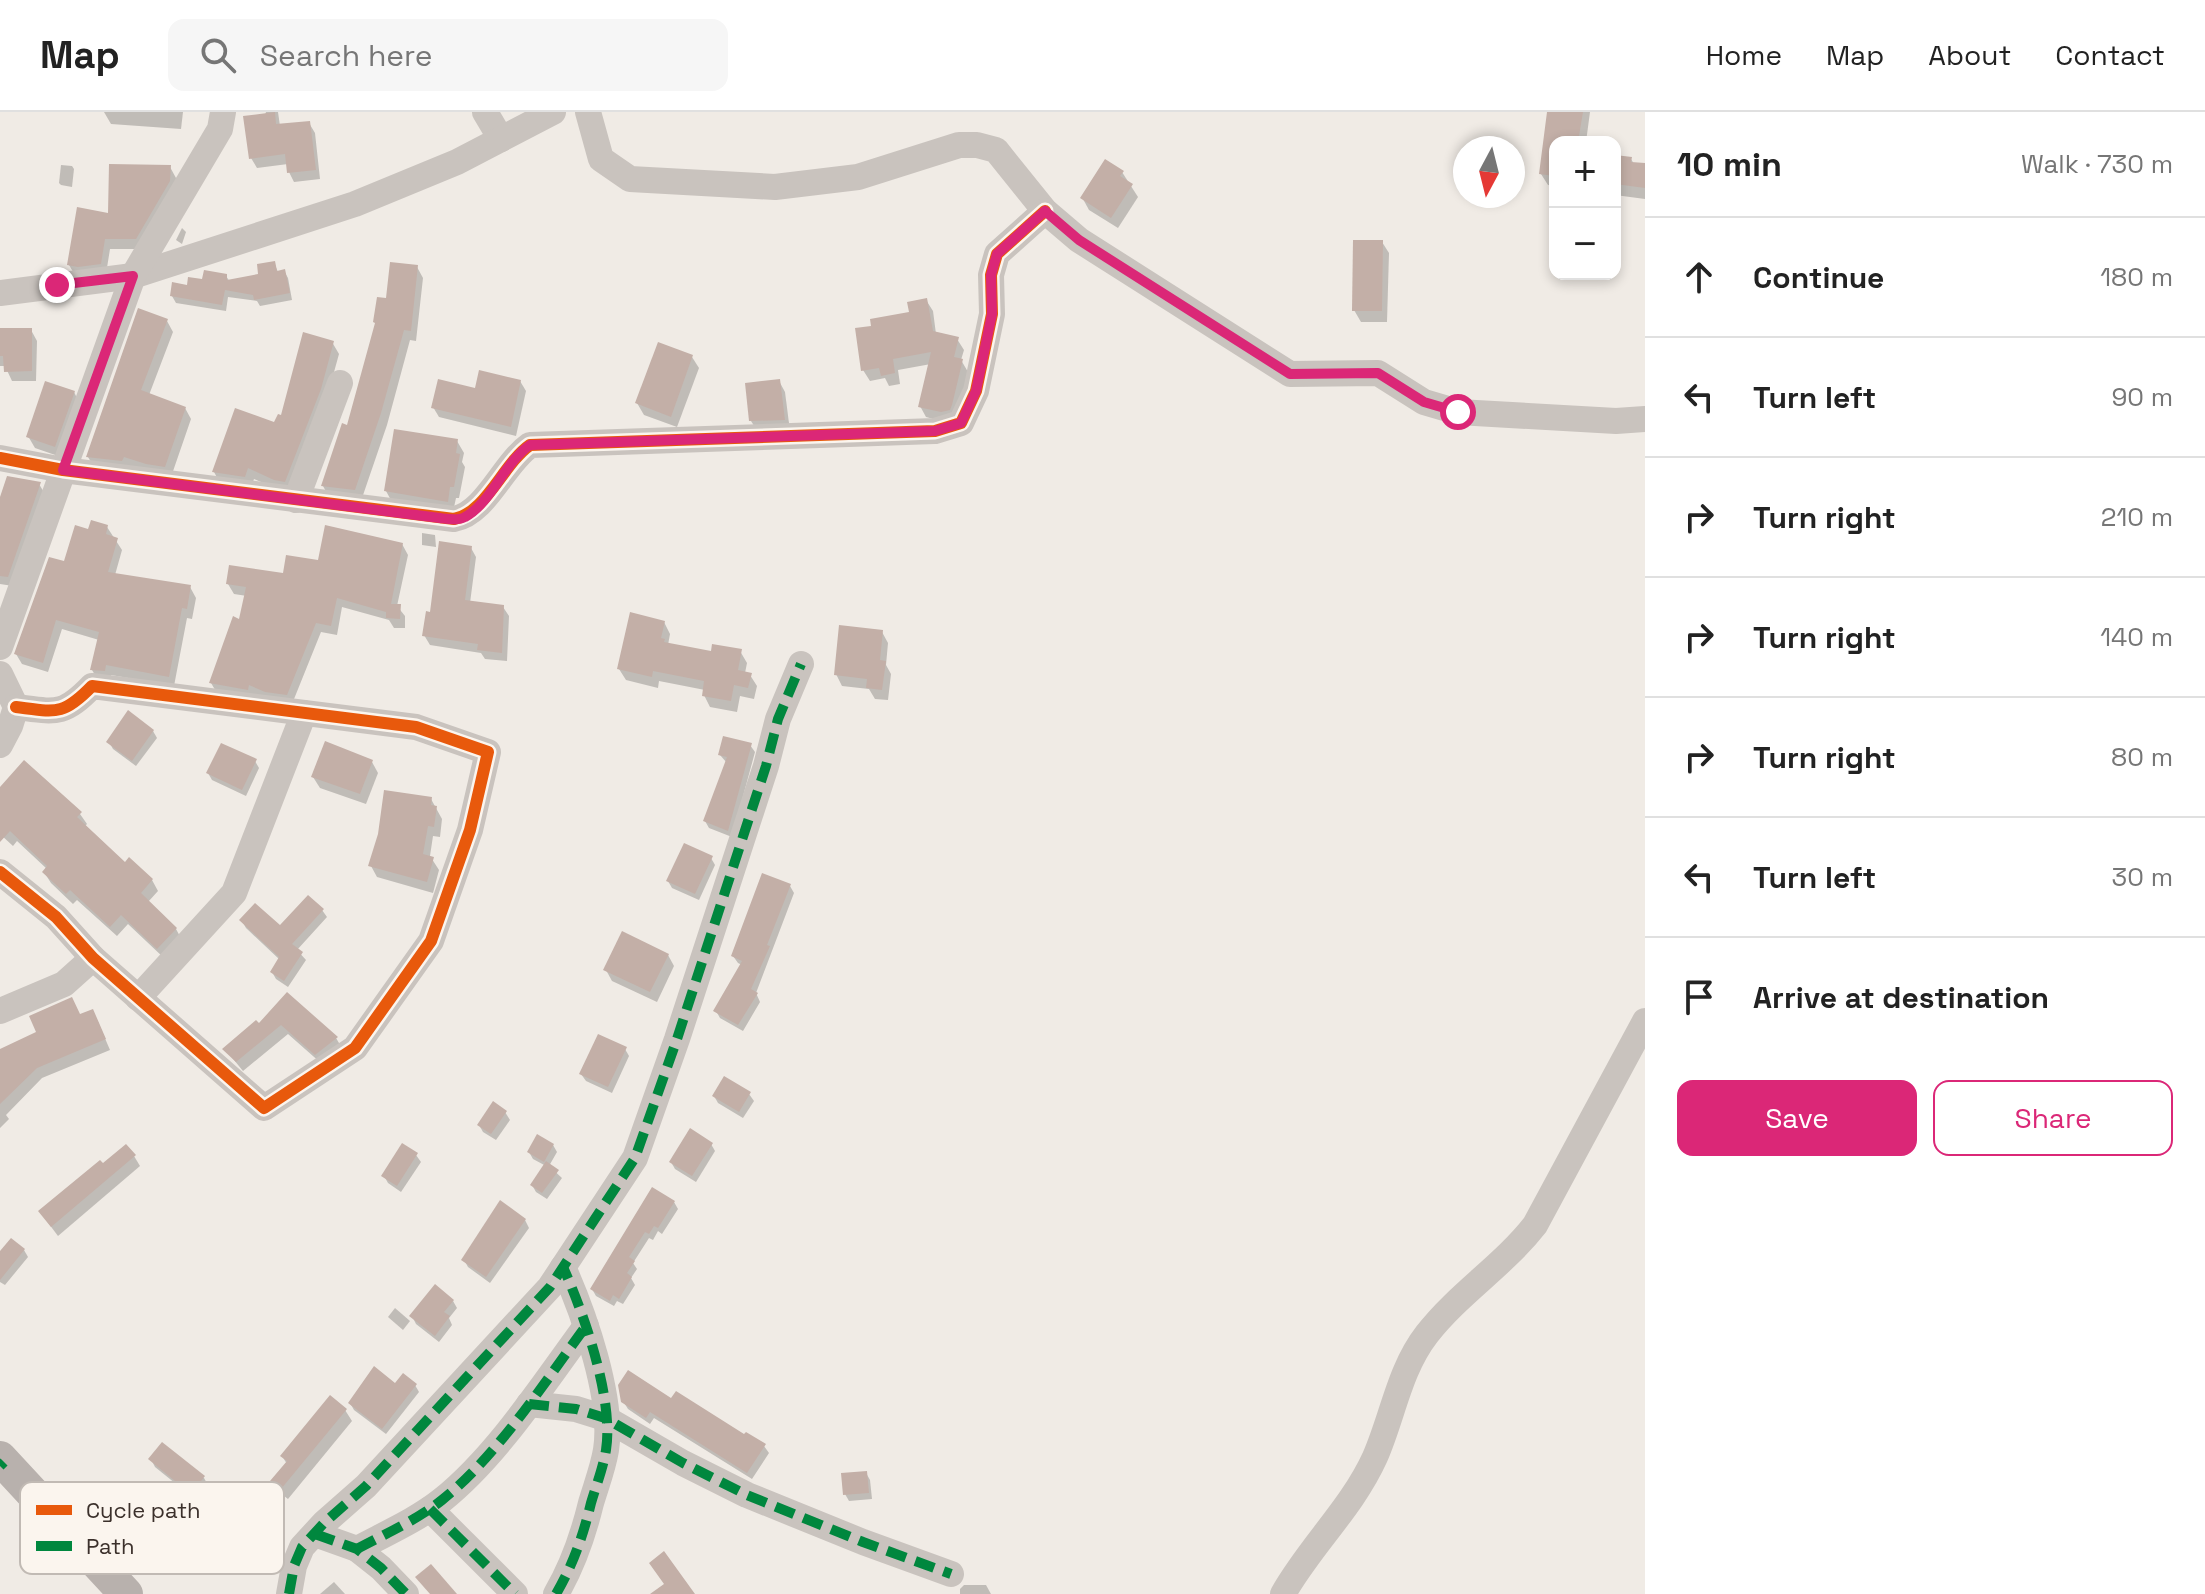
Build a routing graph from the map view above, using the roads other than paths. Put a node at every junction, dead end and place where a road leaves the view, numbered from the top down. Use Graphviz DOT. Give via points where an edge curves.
graph roads {
  1 [pos="223,112"];
  2 [pos="485,112"];
  3 [pos="553,112"];
  4 [pos="588,112"];
  5 [pos="501,139"];
  6 [pos="1045,211"];
  7 [pos="133,276"];
  8 [pos="0,293"];
  9 [pos="340,383"];
  10 [pos="1645,419"];
  11 [pos="0,458"];
  12 [pos="63,470"];
  13 [pos="296,500"];
  14 [pos="0,647"];
  15 [pos="801,664"];
  16 [pos="0,674"];
  17 [pos="16,707"];
  18 [pos="304,713"];
  19 [pos="0,745"];
  20 [pos="0,872"];
  21 [pos="93,958"];
  22 [pos="138,998"];
  23 [pos="0,1011"];
  24 [pos="1645,1021"];
  25 [pos="563,1267"];
  26 [pos="586,1326"];
  27 [pos="529,1404"];
  28 [pos="605,1418"];
  29 [pos="1,1468"];
  30 [pos="20,1487"];
  31 [pos="20,1492"];
  32 [pos="430,1509"];
  33 [pos="315,1534"];
  34 [pos="357,1549"];
  35 [pos="84,1574"];
  36 [pos="106,1574"];
  37 [pos="951,1574"];
  38 [pos="100,1594"];
  39 [pos="126,1594"];
  40 [pos="289,1594"];
  41 [pos="406,1594"];
  42 [pos="515,1594"];
  43 [pos="556,1594"];
  44 [pos="1283,1594"];
  1 -- 7 [label="street" via="220,129"];
  2 -- 5 [label="street"];
  3 -- 5 [label="street"];
  4 -- 6 [label="street" via="601,159 630,179 775,187 858,177 959,145 977,145 996,150"];
  5 -- 7 [label="street" via="355,204"];
  6 -- 10 [label="street" via="1079,240 1290,374 1378,373 1424,402 1458,412"];
  6 -- 13 [label="street" via="997,254 991,275 992,314 976,391 961,423 935,431 530,445 516,455 481,502 465,517 454,519"];
  7 -- 8 [label="street"];
  7 -- 12 [label="street"];
  9 -- 13 [label="street"];
  11 -- 12 [label="street"];
  12 -- 13 [label="street"];
  12 -- 14 [label="street"];
  15 -- 25 [label="street" via="778,719 635,1158"];
  16 -- 17 [label="street"];
  17 -- 18 [label="street" via="72,707 92,686"];
  17 -- 19 [label="street"];
  18 -- 22 [label="street" via="234,893"];
  18 -- 22 [label="street" via="416,727 488,752 470,830 431,941 355,1048 264,1108"];
  20 -- 21 [label="street" via="56,917"];
  21 -- 22 [label="street"];
  21 -- 23 [label="street" via="64,984"];
  24 -- 44 [label="street" via="1535,1225 1427,1334 1404,1372 1375,1457 1344,1511"];
  25 -- 26 [label="street"];
  25 -- 33 [label="street" via="366,1486"];
  26 -- 27 [label="street"];
  26 -- 28 [label="street"];
  27 -- 28 [label="street"];
  27 -- 32 [label="street" via="466,1480"];
  28 -- 37 [label="street" via="747,1495"];
  28 -- 43 [label="street" via="606,1450 580,1545"];
  29 -- 30 [label="main road"];
  29 -- 31 [label="main road"];
  32 -- 34 [label="street"];
  32 -- 42 [label="street"];
  33 -- 34 [label="street"];
  33 -- 40 [label="street" via="302,1547"];
  34 -- 41 [label="street"];
  35 -- 38 [label="main road"];
  36 -- 39 [label="main road"];
}
